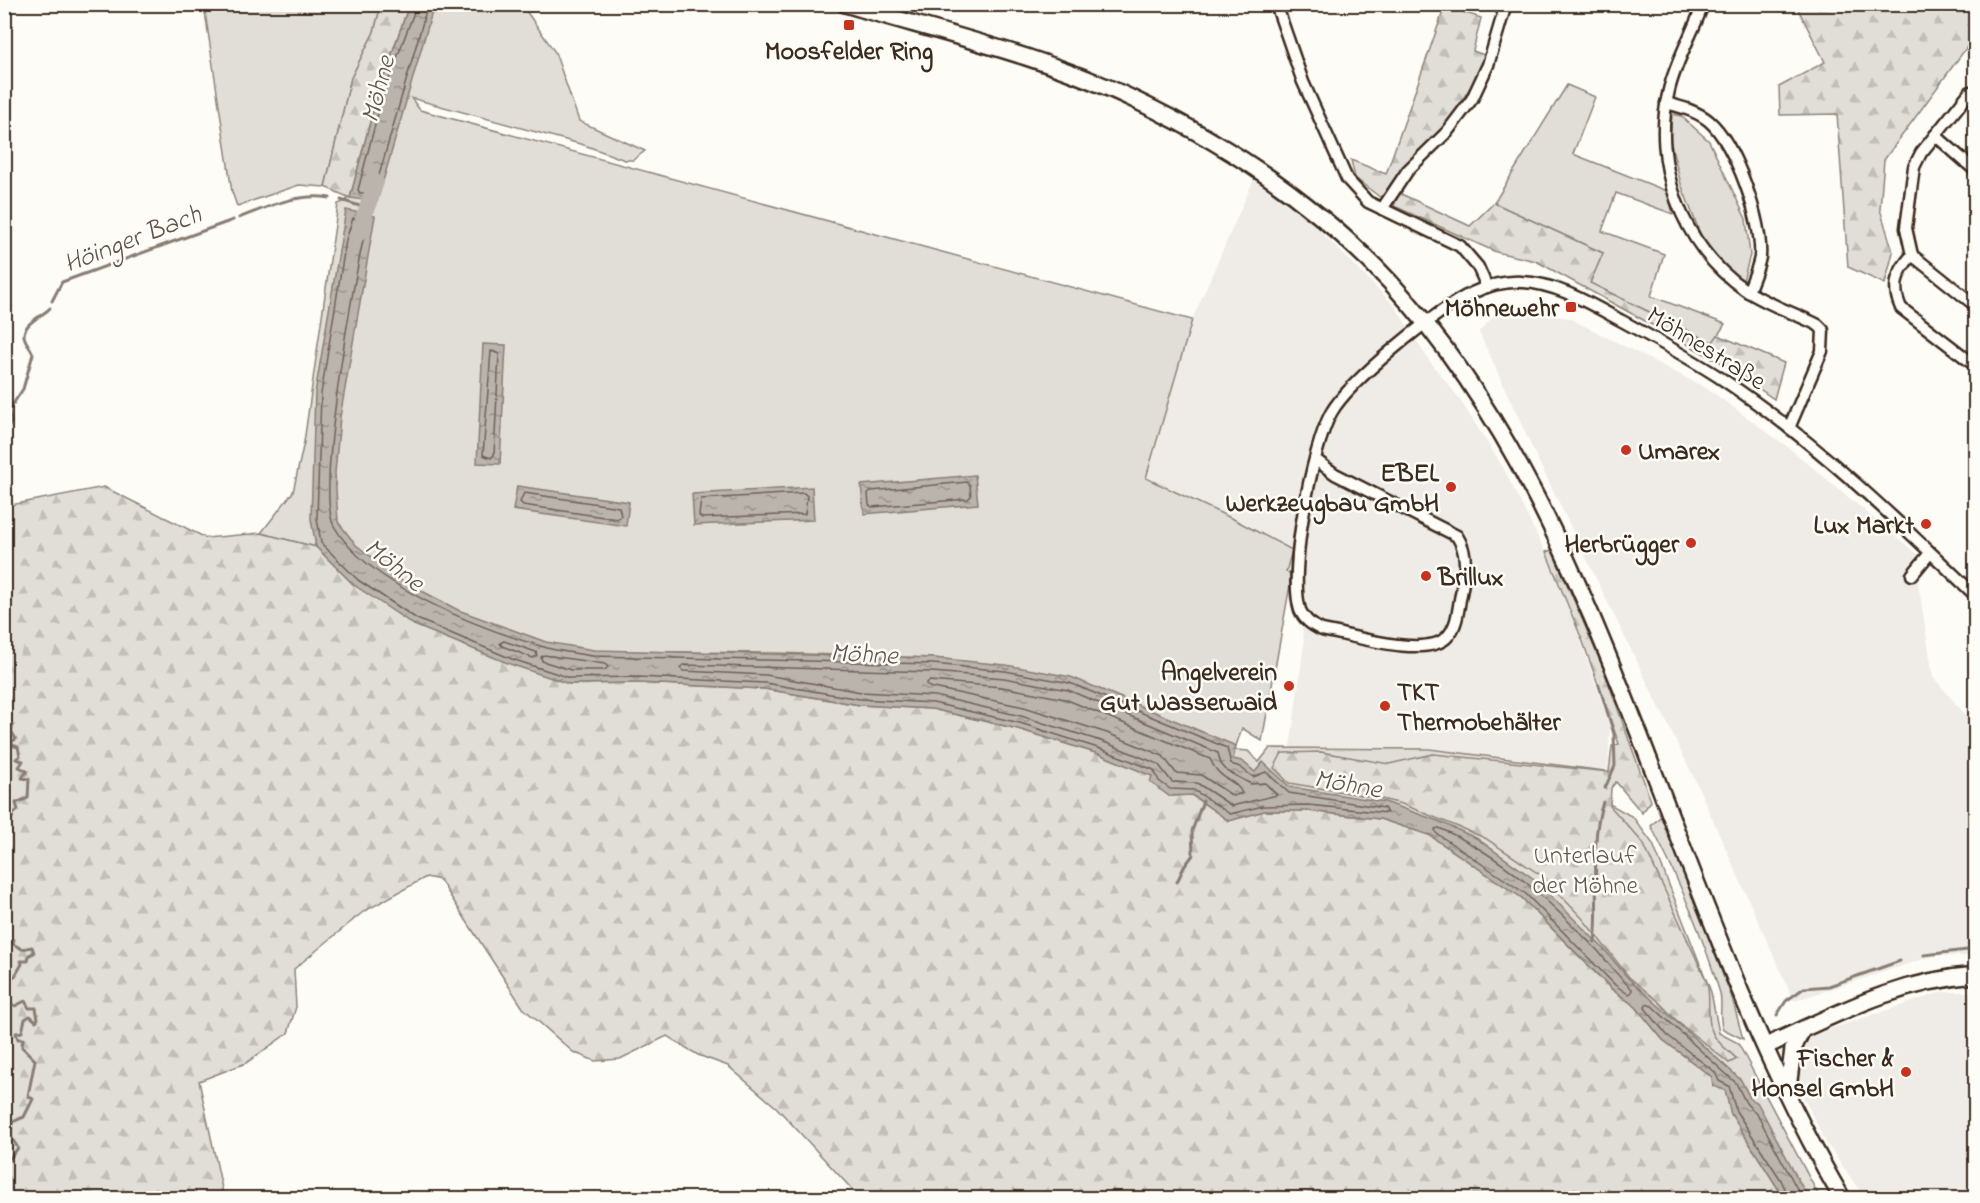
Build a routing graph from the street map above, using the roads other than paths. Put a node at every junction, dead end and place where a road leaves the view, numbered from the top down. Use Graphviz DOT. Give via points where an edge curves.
graph roads {
  1 [pos="845,4"];
  2 [pos="1276,4"];
  3 [pos="1506,4"];
  4 [pos="1703,4"];
  5 [pos="1970,92"];
  6 [pos="1666,103"];
  7 [pos="1935,135"];
  8 [pos="1976,171"];
  9 [pos="1382,209"];
  10 [pos="1912,255"];
  11 [pos="1486,287"];
  12 [pos="1748,292"];
  13 [pos="1976,306"];
  14 [pos="1425,324"];
  15 [pos="1976,366"];
  16 [pos="1789,428"];
  17 [pos="1316,460"];
  18 [pos="1930,553"];
  19 [pos="1912,575"];
  20 [pos="1976,596"];
  21 [pos="1976,975"];
  22 [pos="1802,1030"];
  23 [pos="1766,1046"];
  24 [pos="1788,1091"];
  25 [pos="1842,1198"];
  1 -- 14 [label="main road" via="1064,71 1136,100 1200,134 1270,179 1331,227 1389,281"];
  2 -- 9 [label="street" via="1303,82 1340,166 1356,191"];
  3 -- 9 [label="street" via="1488,65 1472,99 1447,132 1408,170"];
  4 -- 6 [label="street" via="1680,56"];
  5 -- 7 [label="street"];
  6 -- 12 [label="street" via="1666,153 1680,209 1711,260"];
  6 -- 12 [label="street" via="1708,120 1732,153 1760,248"];
  7 -- 8 [label="street"];
  7 -- 10 [label="street" via="1914,168 1906,228"];
  9 -- 11 [label="street" via="1460,246 1478,267"];
  10 -- 13 [label="street"];
  10 -- 15 [label="street" via="1897,278 1895,295 1901,308"];
  11 -- 14 [label="street, Möhnestraße"];
  11 -- 16 [label="street, Möhnestraße" via="1532,283 1575,297 1698,364"];
  12 -- 16 [label="street" via="1823,330 1822,351"];
  14 -- 17 [label="street, Möhnestraße" via="1363,375 1341,399 1331,413"];
  14 -- 23 [label="main road" via="1496,422 1546,518 1600,634"];
  16 -- 18 [label="street, Möhnestraße"];
  17 -- 17 [label="street, Möhnestraße" via="1299,540 1300,611 1314,627 1419,648 1430,647 1448,636 1455,626 1466,567 1464,549 1452,532 1335,474"];
  18 -- 19 [label="street"];
  18 -- 20 [label="street, Möhnestraße"];
  21 -- 22 [label="main road" via="1919,982"];
  22 -- 23 [label="main road"];
  22 -- 24 [label="main road" via="1792,1049"];
  23 -- 24 [label="main road"];
  24 -- 25 [label="main road"];
}
